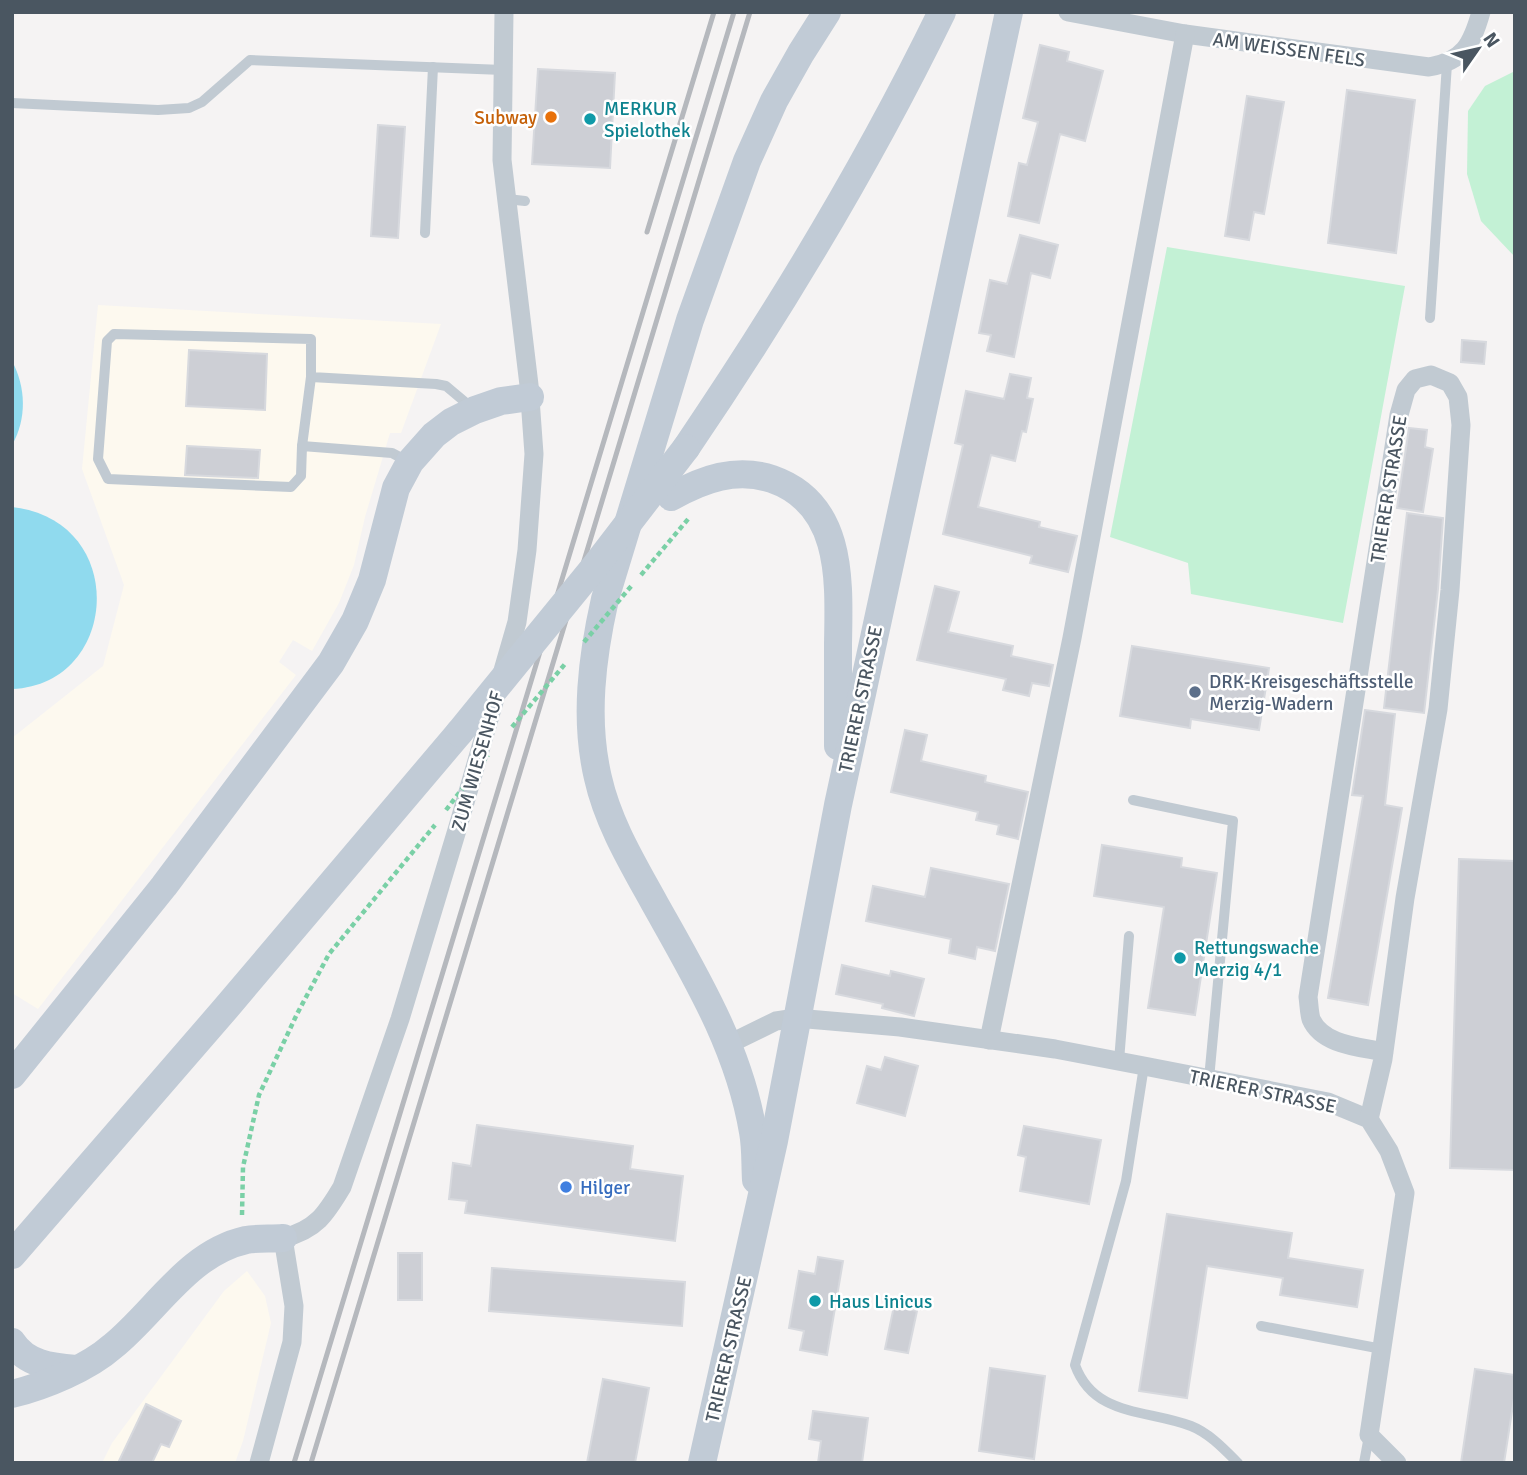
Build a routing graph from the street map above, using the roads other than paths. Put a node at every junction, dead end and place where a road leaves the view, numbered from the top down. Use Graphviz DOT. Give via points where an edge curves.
graph roads {
  1 [pos="504,12"];
  2 [pos="827,12"];
  3 [pos="942,12"];
  4 [pos="1009,12"];
  5 [pos="1068,12"];
  6 [pos="1481,12"];
  7 [pos="1185,34"];
  8 [pos="1447,64"];
  9 [pos="433,67"];
  10 [pos="503,70"];
  11 [pos="12,103"];
  12 [pos="425,233"];
  13 [pos="1430,318"];
  14 [pos="311,377"];
  15 [pos="530,397"];
  16 [pos="475,410"];
  17 [pos="302,446"];
  18 [pos="410,462"];
  19 [pos="596,565"];
  20 [pos="1133,800"];
  21 [pos="838,805"];
  22 [pos="1129,936"];
  23 [pos="796,1018"];
  24 [pos="989,1040"];
  25 [pos="729,1044"];
  26 [pos="1384,1052"];
  27 [pos="1119,1061"];
  28 [pos="1144,1066"];
  29 [pos="12,1075"];
  30 [pos="1209,1079"];
  31 [pos="1369,1119"];
  32 [pos="754,1235"];
  33 [pos="283,1238"];
  34 [pos="14,1258"];
  35 [pos="1261,1326"];
  36 [pos="12,1342"];
  37 [pos="1383,1349"];
  38 [pos="76,1369"];
  39 [pos="12,1394"];
  40 [pos="1369,1435"];
  41 [pos="259,1463"];
  42 [pos="702,1463"];
  43 [pos="1238,1463"];
  44 [pos="1364,1463"];
  45 [pos="1397,1463"];
  1 -- 10 [label="street, ZUM WIESENHOF"];
  2 -- 25 [label="main road" via="774,101 747,161 690,320 597,637 590,713 598,780 629,856"];
  3 -- 19 [label="main road, bridge" via="820,241 746,360 686,448"];
  4 -- 21 [label="main road, TRIERER STRASSE"];
  5 -- 7 [label="street, AM WEISSEN FELS"];
  6 -- 8 [label="street" via="1474,36 1462,54"];
  7 -- 8 [label="street, AM WEISSEN FELS" via="1429,67"];
  7 -- 24 [label="street" via="1072,638"];
  8 -- 13 [label="lane"];
  9 -- 10 [label="lane"];
  9 -- 11 [label="lane" via="250,60 189,108"];
  9 -- 12 [label="lane"];
  10 -- 15 [label="street, ZUM WIESENHOF" via="502,160 516,200"];
  14 -- 16 [label="lane" via="446,386"];
  14 -- 17 [label="lane"];
  14 -- 17 [label="lane" via="311,340 114,334 107,341 98,459 107,479 291,487 301,476"];
  15 -- 16 [label="main road"];
  15 -- 33 [label="street, ZUM WIESENHOF" via="531,508 517,622 461,817 400,1019 342,1187 312,1227"];
  16 -- 18 [label="main road" via="451,422"];
  17 -- 18 [label="lane" via="392,453"];
  18 -- 29 [label="main road" via="396,488 372,580 331,663 164,886"];
  19 -- 21 [label="main road, bridge" via="648,515 682,505 695,483 716,476 741,473 769,478 789,485 812,505 828,531 836,558"];
  19 -- 34 [label="main road, bridge"];
  20 -- 30 [label="lane" via="1233,821"];
  21 -- 23 [label="main road, TRIERER STRASSE"];
  22 -- 27 [label="lane"];
  23 -- 24 [label="street, TRIERER STRASSE"];
  23 -- 25 [label="street, TRIERER STRASSE" via="776,1021"];
  23 -- 32 [label="main road, TRIERER STRASSE"];
  24 -- 27 [label="street, TRIERER STRASSE"];
  25 -- 32 [label="main road, TRIERER STRASSE" via="754,1133"];
  26 -- 26 [label="street, TRIERER STRASSE" via="1438,709 1458,494 1458,397 1450,383 1431,375 1415,379 1405,390 1399,415 1308,997 1311,1019 1321,1034"];
  26 -- 31 [label="street, TRIERER STRASSE"];
  27 -- 28 [label="street, TRIERER STRASSE"];
  28 -- 30 [label="street, TRIERER STRASSE"];
  28 -- 43 [label="lane" via="1126,1181 1076,1365 1082,1382 1109,1405 1192,1426 1219,1443"];
  30 -- 31 [label="street, TRIERER STRASSE" via="1328,1102"];
  31 -- 37 [label="street" via="1390,1151 1405,1193"];
  32 -- 42 [label="main road, TRIERER STRASSE"];
  33 -- 38 [label="main road" via="247,1240 201,1260 115,1345"];
  33 -- 41 [label="street" via="294,1306 292,1342"];
  35 -- 37 [label="lane"];
  36 -- 38 [label="main road" via="29,1359"];
  37 -- 40 [label="street"];
  38 -- 39 [label="main road" via="32,1390"];
  40 -- 44 [label="lane"];
  40 -- 45 [label="street"];
}
